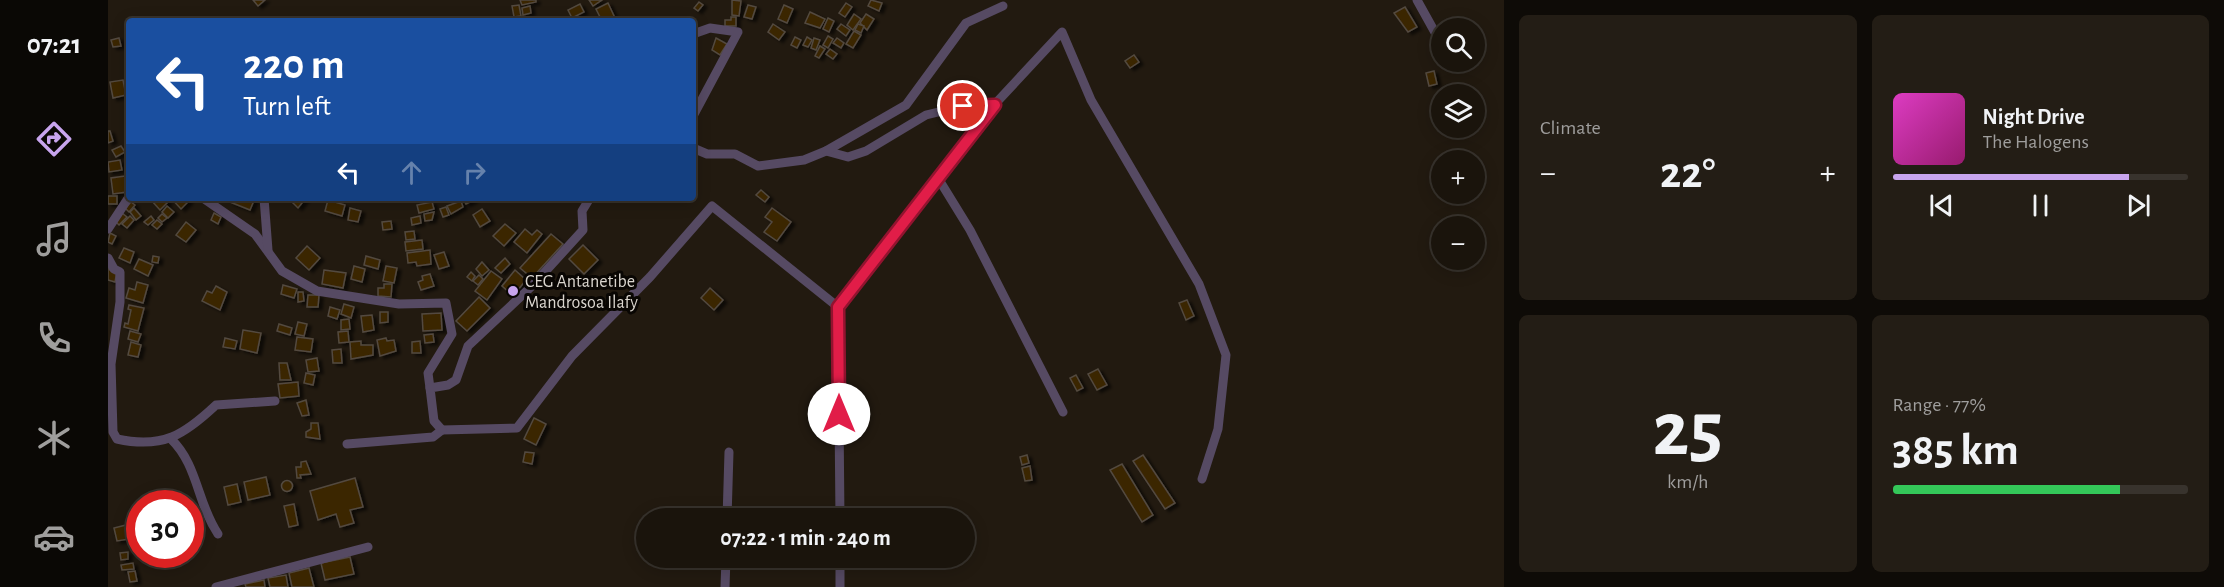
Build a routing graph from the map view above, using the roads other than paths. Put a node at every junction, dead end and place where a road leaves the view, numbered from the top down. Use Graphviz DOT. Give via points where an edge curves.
graph roads {
  1 [pos="1417,0"];
  2 [pos="1002,6"];
  3 [pos="1431,25"];
  4 [pos="696,33"];
  5 [pos="995,105"];
  6 [pos="696,110"];
  7 [pos="696,149"];
  8 [pos="826,152"];
  9 [pos="938,178"];
  10 [pos="126,201"];
  11 [pos="207,201"];
  12 [pos="264,201"];
  13 [pos="588,201"];
  14 [pos="108,229"];
  15 [pos="268,250"];
  16 [pos="108,258"];
  17 [pos="838,307"];
  18 [pos="110,364"];
  19 [pos="430,388"];
  20 [pos="275,401"];
  21 [pos="1063,412"];
  22 [pos="442,430"];
  23 [pos="171,439"];
  24 [pos="347,444"];
  25 [pos="729,452"];
  26 [pos="1202,479"];
  27 [pos="727,508"];
  28 [pos="840,508"];
  29 [pos="218,534"];
  30 [pos="368,547"];
  31 [pos="726,568"];
  32 [pos="840,568"];
  33 [pos="216,587"];
  34 [pos="725,587"];
  35 [pos="840,587"];
  1 -- 3 [label="street"];
  2 -- 8 [label="street" via="966,23 906,105"];
  4 -- 6 [label="street" via="710,28 738,32"];
  5 -- 8 [label="street" via="963,106 926,115 866,151 848,157"];
  5 -- 9 [label="street"];
  5 -- 26 [label="street" via="1062,32 1091,100 1199,284 1226,355 1218,429"];
  7 -- 8 [label="street" via="706,154 735,154 758,166 804,160"];
  9 -- 17 [label="street"];
  9 -- 21 [label="street" via="970,230"];
  10 -- 14 [label="street"];
  11 -- 15 [label="street" via="255,234"];
  12 -- 15 [label="street"];
  13 -- 19 [label="street" via="582,211 583,230 533,285 468,346 456,380"];
  15 -- 19 [label="street" via="282,271 317,291 399,304 446,303 452,334 429,374"];
  16 -- 18 [label="street" via="120,272 119,310"];
  17 -- 22 [label="street" via="712,206 650,277 572,356 517,428"];
  17 -- 28 [label="street"];
  18 -- 23 [label="street" via="113,432 117,439"];
  19 -- 22 [label="street" via="432,415"];
  20 -- 23 [label="street" via="216,405 200,422"];
  22 -- 24 [label="street" via="433,437"];
  23 -- 29 [label="street" via="190,462 207,518"];
  25 -- 27 [label="street"];
  30 -- 33 [label="street"];
  31 -- 34 [label="street"];
  32 -- 35 [label="street"];
}
